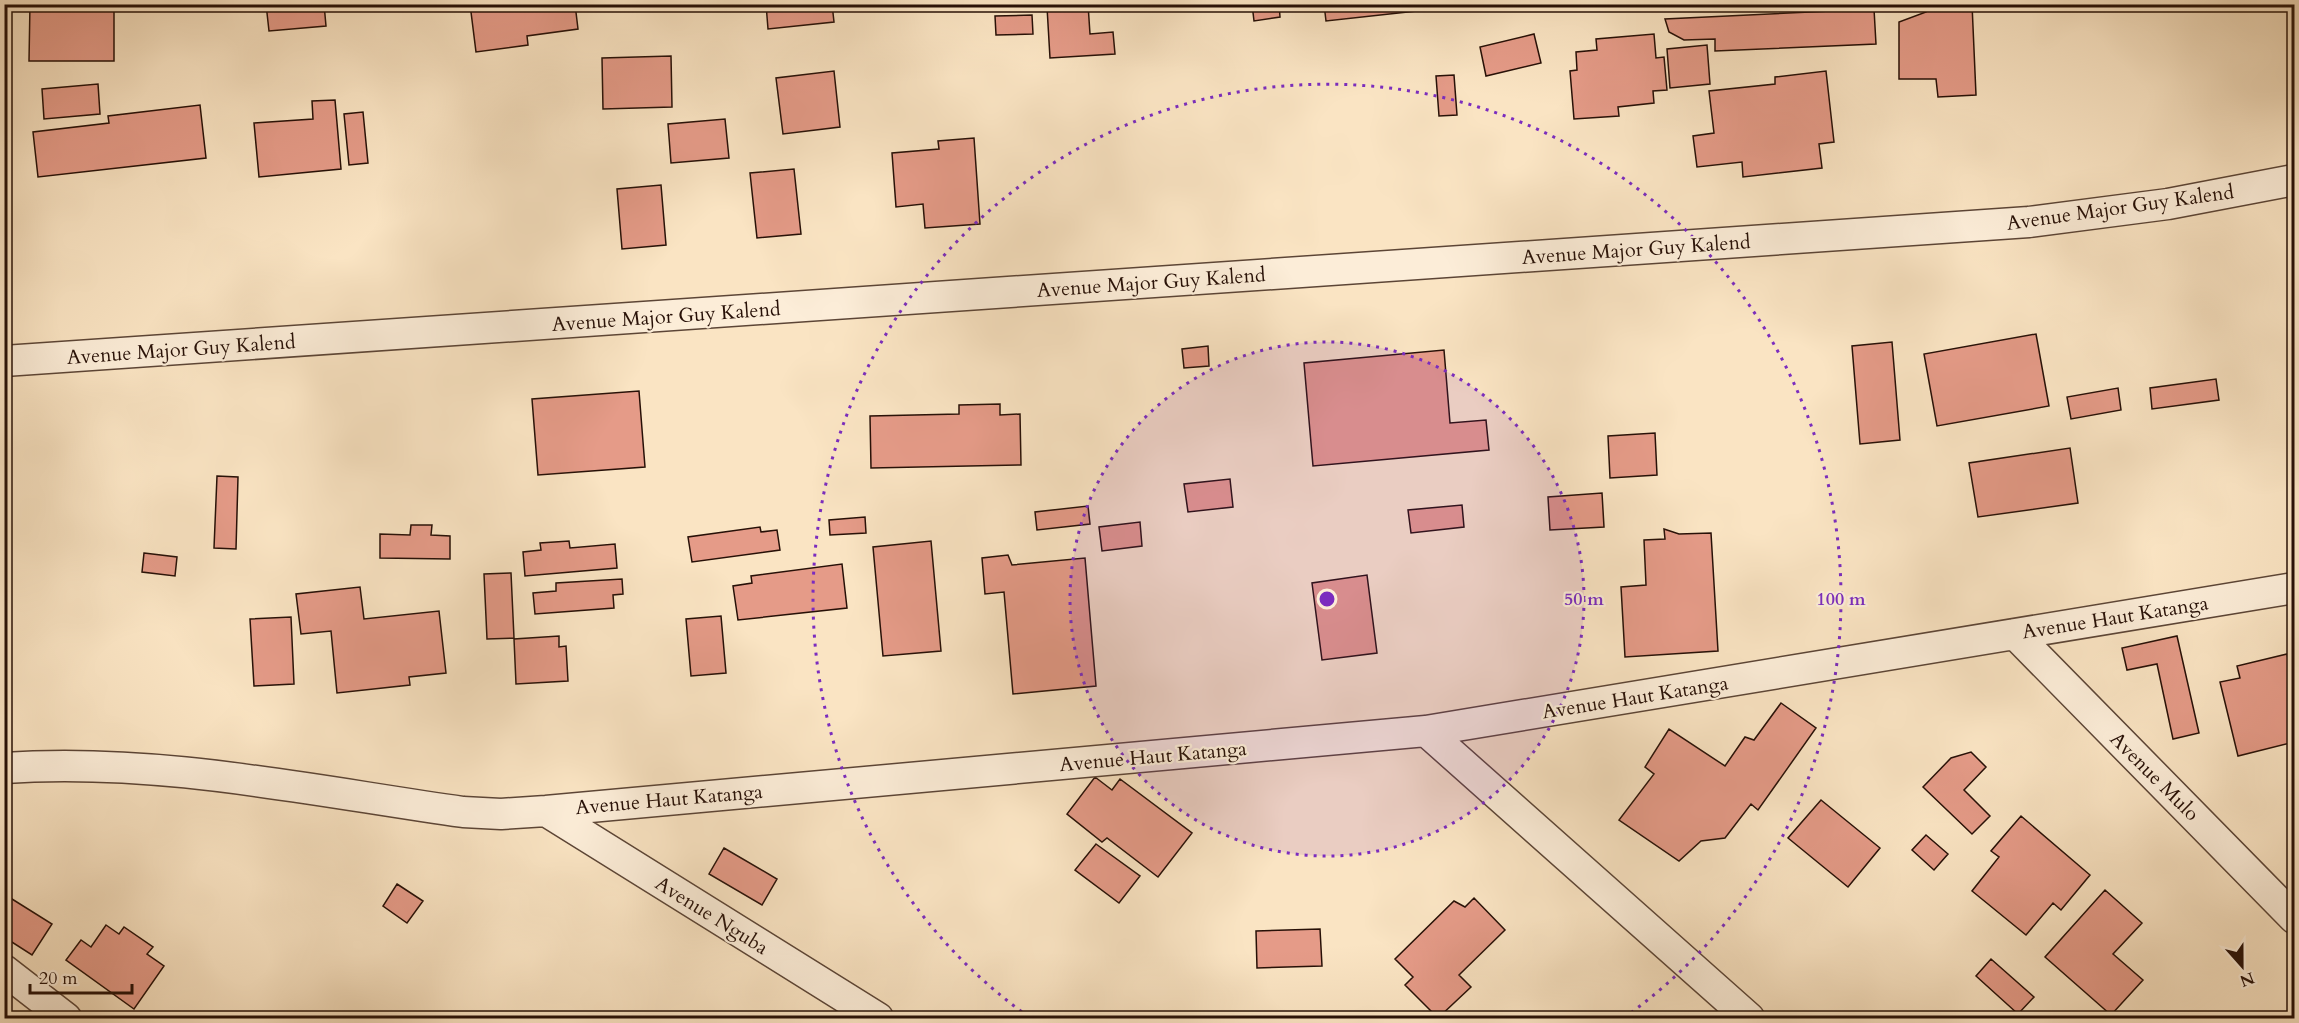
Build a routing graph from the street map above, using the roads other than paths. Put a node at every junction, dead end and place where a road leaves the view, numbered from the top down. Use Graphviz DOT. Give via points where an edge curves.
graph roads {
  1 [pos="2295,180"];
  2 [pos="4,361"];
  3 [pos="2295,588"];
  4 [pos="2014,634"];
  5 [pos="1426,731"];
  6 [pos="4,768"];
  7 [pos="546,810"];
  8 [pos="2295,918"];
  9 [pos="4,970"];
  10 [pos="66,1018"];
  11 [pos="878,1018"];
  12 [pos="1749,1018"];
  1 -- 2 [label="street, Avenue Major Guy Kalend" via="2168,204 2029,222"];
  3 -- 4 [label="street, Avenue Haut Katanga"];
  4 -- 5 [label="street, Avenue Haut Katanga"];
  4 -- 8 [label="street, Avenue Mulo"];
  5 -- 7 [label="street, Avenue Haut Katanga"];
  5 -- 12 [label="street"];
  6 -- 7 [label="street, Avenue Haut Katanga" via="152,768 463,812"];
  7 -- 11 [label="street, Avenue Nguba"];
  9 -- 10 [label="street"];
}
